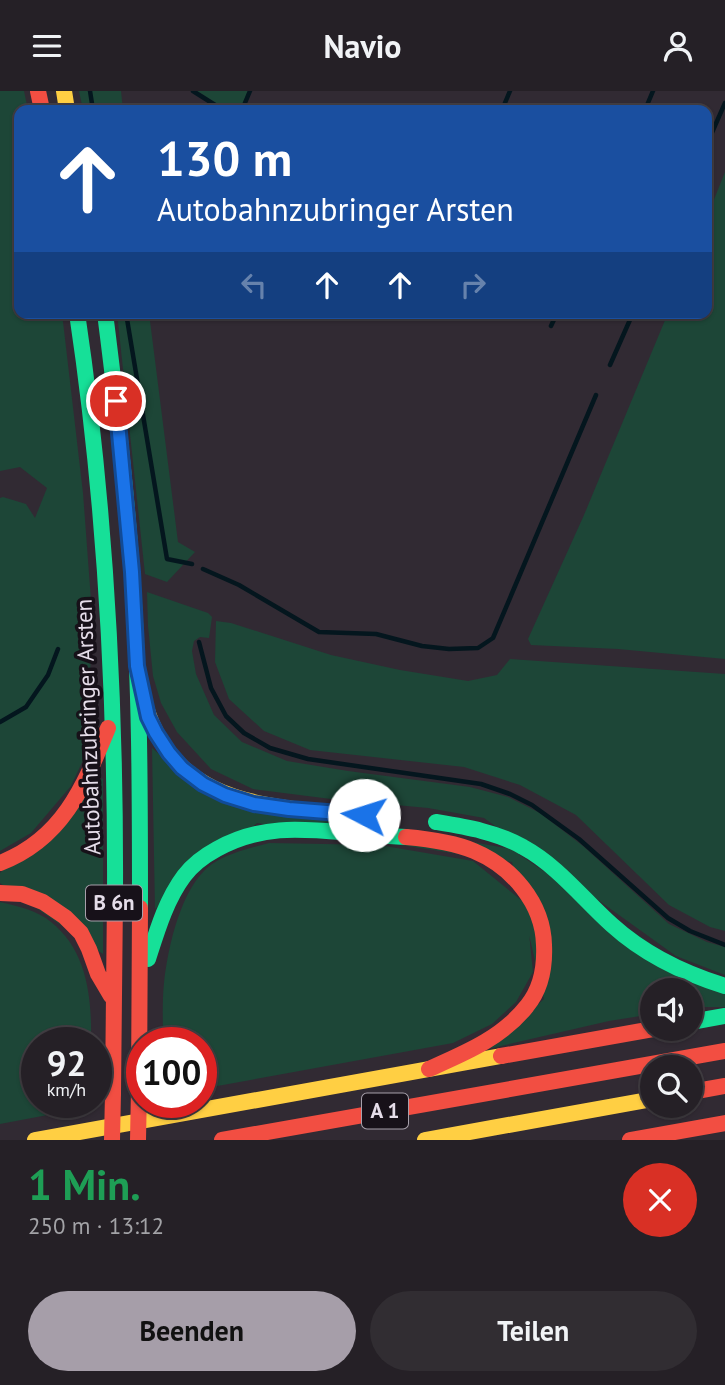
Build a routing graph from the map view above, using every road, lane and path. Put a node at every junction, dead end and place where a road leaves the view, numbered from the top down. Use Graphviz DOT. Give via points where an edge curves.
graph roads {
  1 [pos="78,319"];
  2 [pos="106,319"];
  3 [pos="137,666"];
  4 [pos="113,715"];
  5 [pos="336,813"];
  6 [pos="422,820"];
  7 [pos="0,863"];
  8 [pos="0,893"];
  9 [pos="140,983"];
  10 [pos="725,986"];
  11 [pos="114,1000"];
  12 [pos="725,1016"];
  13 [pos="703,1020"];
  14 [pos="640,1031"];
  15 [pos="725,1051"];
  16 [pos="429,1069"];
  17 [pos="725,1086"];
  18 [pos="703,1090"];
  19 [pos="640,1101"];
  20 [pos="725,1123"];
  21 [pos="725,1131"];
  22 [pos="35,1140"];
  23 [pos="112,1140"];
  24 [pos="138,1140"];
  25 [pos="222,1140"];
  26 [pos="425,1140"];
  27 [pos="630,1140"];
  28 [pos="705,1140"];
  1 -- 4 [label="highway, Autobahnzubringer Arsten / B 6n" via="98,479"];
  2 -- 3 [label="highway, Autobahnzubringer Arsten / B 6n"];
  3 -- 5 [label="highway" via="156,733 182,768 203,784 254,804"];
  3 -- 9 [label="highway, Autobahnzubringer Arsten / B 6n"];
  4 -- 7 [label="highway" via="88,778 65,816 47,836"];
  4 -- 11 [label="highway, Autobahnzubringer Arsten / B 6n"];
  6 -- 10 [label="highway" via="509,840 536,855 658,960"];
  8 -- 11 [label="highway" via="22,894 65,916 81,933"];
  9 -- 16 [label="highway" via="171,898 190,868 221,845 257,832 293,828 421,839 465,848 509,871 524,888 543,926 544,962 536,992 512,1023 477,1047"];
  9 -- 24 [label="highway, Autobahnzubringer Arsten / B 6n, bridge"];
  11 -- 23 [label="highway, Autobahnzubringer Arsten / B 6n, bridge"];
  12 -- 13 [label="highway"];
  14 -- 16 [label="highway"];
  15 -- 25 [label="highway, A 1"];
  16 -- 22 [label="highway"];
  17 -- 18 [label="highway"];
  19 -- 26 [label="highway, A 1"];
  20 -- 27 [label="highway"];
  21 -- 28 [label="highway"];
}
